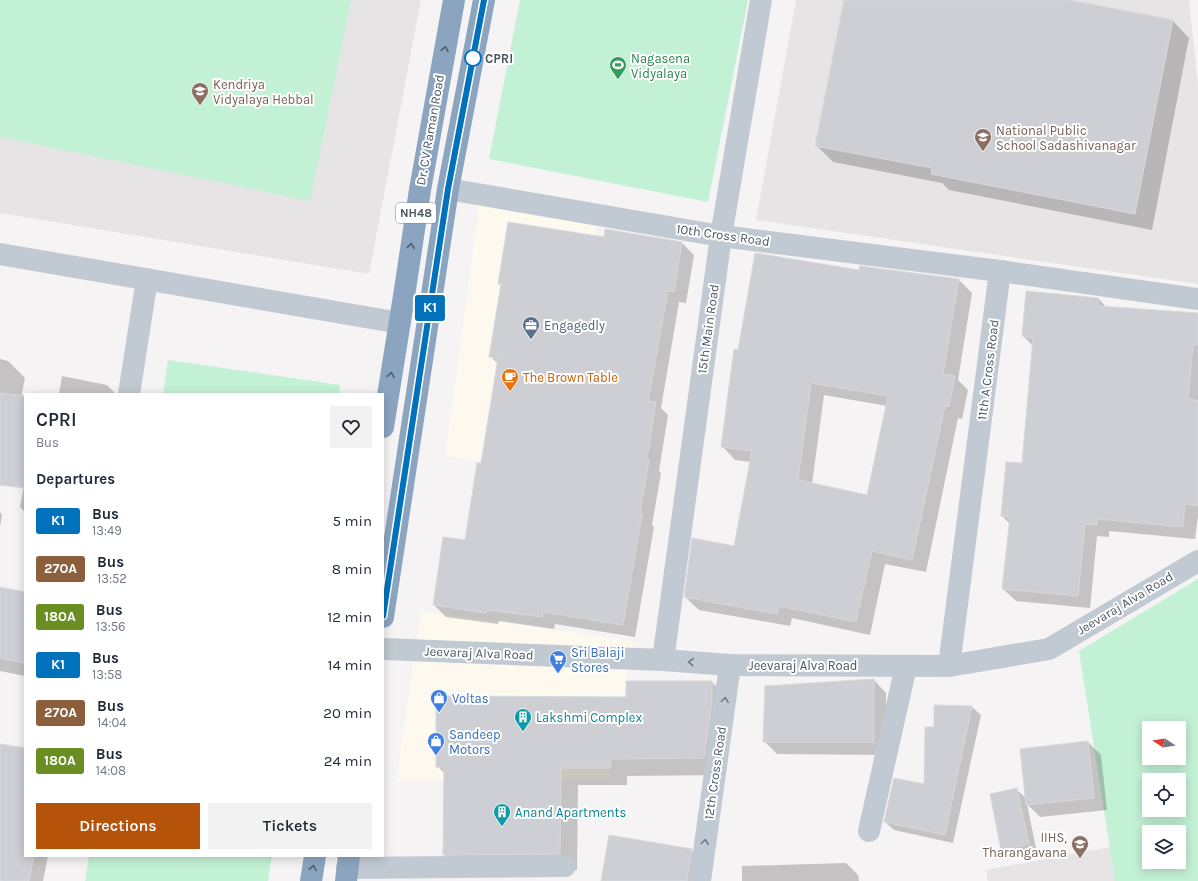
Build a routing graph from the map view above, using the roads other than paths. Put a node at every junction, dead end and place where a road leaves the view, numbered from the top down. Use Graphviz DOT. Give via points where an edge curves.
graph roads {
  1 [pos="454,0"];
  2 [pos="484,0"];
  3 [pos="762,0"];
  4 [pos="448,189"];
  5 [pos="720,236"];
  6 [pos="0,254"];
  7 [pos="1000,271"];
  8 [pos="147,279"];
  9 [pos="1198,299"];
  10 [pos="400,323"];
  11 [pos="129,393"];
  12 [pos="384,421"];
  13 [pos="1198,561"];
  14 [pos="384,610"];
  15 [pos="384,649"];
  16 [pos="663,660"];
  17 [pos="730,665"];
  18 [pos="906,666"];
  19 [pos="950,666"];
  20 [pos="869,831"];
  21 [pos="315,857"];
  22 [pos="565,866"];
  23 [pos="347,868"];
  24 [pos="311,881"];
  25 [pos="700,881"];
  10 -- 1 [label="highway, Dr. CV Raman Road / NH48, one-way" via="420,190"];
  2 -- 4 [label="highway, NH48"];
  3 -- 5 [label="street, 15th Main Road"];
  4 -- 5 [label="street, 10th Cross Road"];
  4 -- 14 [label="highway, NH48"];
  5 -- 7 [label="street, 10th Cross Road"];
  5 -- 16 [label="street, 15th Main Road"];
  6 -- 8 [label="street"];
  7 -- 9 [label="street"];
  7 -- 19 [label="street, 11th A Cross Road"];
  8 -- 10 [label="street"];
  8 -- 11 [label="street"];
  12 -- 10 [label="highway, Dr. CV Raman Road / NH48, one-way"];
  13 -- 19 [label="street, Jeevaraj Alva Road" via="1049,649"];
  15 -- 16 [label="street, Jeevaraj Alva Road"];
  17 -- 16 [label="street, Jeevaraj Alva Road, one-way"];
  17 -- 18 [label="street, Jeevaraj Alva Road"];
  25 -- 17 [label="street, 12th Cross Road, one-way"];
  18 -- 19 [label="street, Jeevaraj Alva Road"];
  18 -- 20 [label="street"];
  24 -- 21 [label="highway, one-way"];
  22 -- 23 [label="street"];
}
